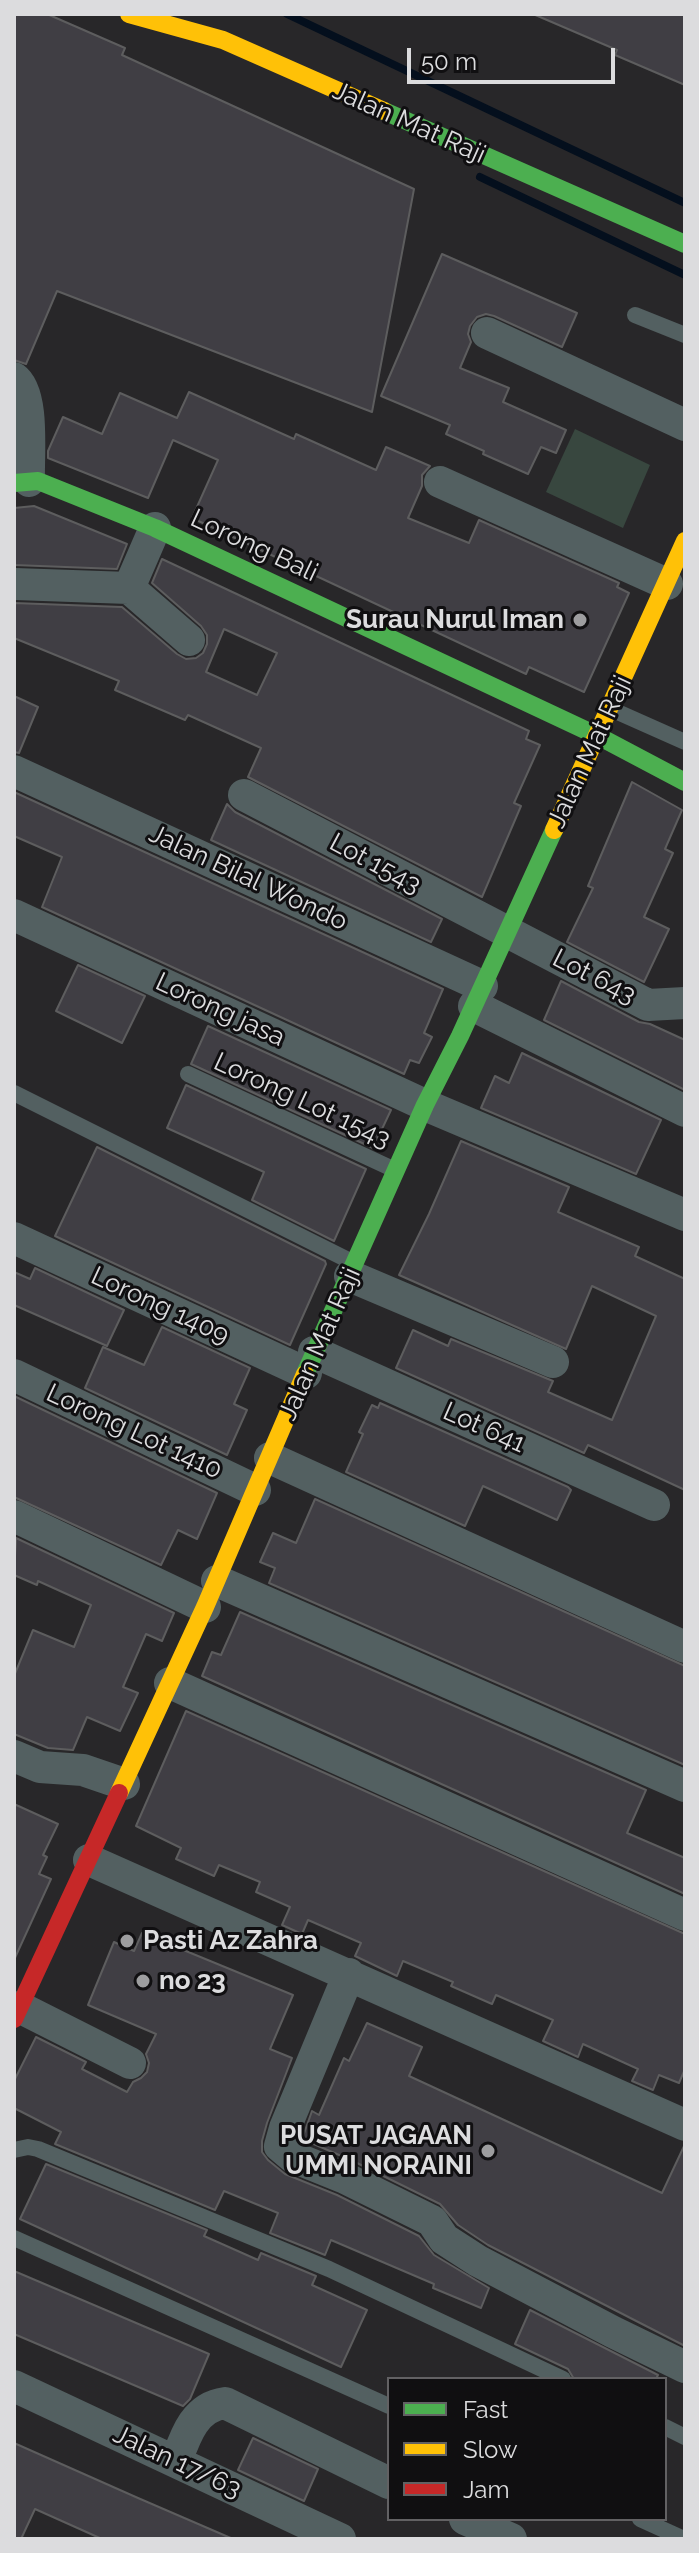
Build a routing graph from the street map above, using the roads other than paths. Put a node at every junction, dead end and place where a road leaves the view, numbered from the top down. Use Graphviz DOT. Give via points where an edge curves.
graph roads {
  1 [pos="129,14"];
  2 [pos="685,244"];
  3 [pos="635,315"];
  4 [pos="487,333"];
  5 [pos="685,335"];
  6 [pos="14,378"];
  7 [pos="685,425"];
  8 [pos="22,482"];
  9 [pos="440,482"];
  10 [pos="155,528"];
  11 [pos="685,541"];
  12 [pos="15,584"];
  13 [pos="667,584"];
  14 [pos="129,588"];
  15 [pos="189,640"];
  16 [pos="612,710"];
  17 [pos="598,736"];
  18 [pos="685,742"];
  19 [pos="14,771"];
  20 [pos="685,782"];
  21 [pos="244,795"];
  22 [pos="14,915"];
  23 [pos="506,933"];
  24 [pos="478,996"];
  25 [pos="685,1003"];
  26 [pos="188,1074"];
  27 [pos="14,1093"];
  28 [pos="425,1105"];
  29 [pos="685,1111"];
  30 [pos="396,1171"];
  31 [pos="685,1215"];
  32 [pos="14,1238"];
  33 [pos="352,1270"];
  34 [pos="553,1362"];
  35 [pos="310,1363"];
  36 [pos="14,1375"];
  37 [pos="270,1458"];
  38 [pos="255,1490"];
  39 [pos="654,1505"];
  40 [pos="14,1516"];
  41 [pos="211,1594"];
  42 [pos="685,1647"];
  43 [pos="170,1683"];
  44 [pos="14,1756"];
  45 [pos="124,1784"];
  46 [pos="685,1786"];
  47 [pos="89,1860"];
  48 [pos="685,1915"];
  49 [pos="349,1974"];
  50 [pos="19,1999"];
  51 [pos="130,2063"];
  52 [pos="685,2125"];
  53 [pos="14,2150"];
  54 [pos="14,2238"];
  55 [pos="685,2367"];
  56 [pos="559,2377"];
  57 [pos="14,2386"];
  58 [pos="387,2405"];
  59 [pos="667,2428"];
  60 [pos="685,2437"];
  61 [pos="176,2462"];
  62 [pos="387,2482"];
  63 [pos="470,2521"];
  64 [pos="644,2521"];
  65 [pos="340,2539"];
  66 [pos="511,2539"];
  67 [pos="684,2539"];
  1 -- 2 [label="street, Jalan Mat Raji" via="223,40"];
  3 -- 5 [label="lane"];
  4 -- 7 [label="street"];
  6 -- 8 [label="street" via="28,402"];
  8 -- 10 [label="street, Lorong Bali" via="38,481"];
  9 -- 13 [label="street"];
  10 -- 14 [label="street"];
  10 -- 17 [label="street, Lorong Bali"];
  11 -- 13 [label="street, Jalan Mat Raji"];
  12 -- 14 [label="street"];
  13 -- 16 [label="street, Jalan Mat Raji"];
  14 -- 15 [label="street"];
  16 -- 17 [label="street, Jalan Mat Raji"];
  16 -- 18 [label="lane"];
  17 -- 20 [label="street, Lorong Bali"];
  17 -- 23 [label="street, Jalan Mat Raji"];
  19 -- 24 [label="street, Jalan Bilal Wondo"];
  21 -- 23 [label="street, Lot 1543"];
  22 -- 28 [label="street, Lorong jasa"];
  23 -- 24 [label="street, Jalan Mat Raji"];
  23 -- 25 [label="street, Lot 643" via="648,1005"];
  24 -- 28 [label="street, Jalan Mat Raji"];
  24 -- 29 [label="street"];
  26 -- 30 [label="lane, Lorong Lot 1543"];
  27 -- 33 [label="lane"];
  28 -- 30 [label="street, Jalan Mat Raji"];
  28 -- 31 [label="street, Lorong jasa"];
  30 -- 33 [label="street, Jalan Mat Raji"];
  32 -- 35 [label="street, Lorong 1409"];
  33 -- 34 [label="street"];
  33 -- 35 [label="street, Jalan Mat Raji"];
  35 -- 37 [label="street, Jalan Mat Raji"];
  35 -- 39 [label="street, Lot 641"];
  36 -- 38 [label="street, Lorong Lot 1410"];
  37 -- 38 [label="street, Jalan Mat Raji"];
  37 -- 42 [label="street"];
  38 -- 41 [label="street, Jalan Mat Raji"];
  40 -- 41 [label="street"];
  41 -- 43 [label="street, Jalan Mat Raji"];
  41 -- 46 [label="street"];
  43 -- 45 [label="street, Jalan Mat Raji"];
  43 -- 48 [label="street"];
  44 -- 45 [label="street" via="40,1767 83,1770"];
  45 -- 47 [label="street, Jalan Mat Raji"];
  47 -- 49 [label="street"];
  47 -- 50 [label="street, Jalan Mat Raji"];
  49 -- 52 [label="street"];
  49 -- 55 [label="street" via="280,2146 293,2157 432,2221 444,2239 478,2261"];
  50 -- 51 [label="street"];
  53 -- 56 [label="lane" via="38,2149 329,2269"];
  54 -- 58 [label="lane"];
  57 -- 61 [label="street, Jalan 17/63"];
  59 -- 60 [label="lane"];
  61 -- 62 [label="street" via="190,2424 213,2405 225,2403"];
  61 -- 65 [label="street, Jalan 17/63"];
  63 -- 66 [label="street"];
  64 -- 67 [label="lane"];
}
